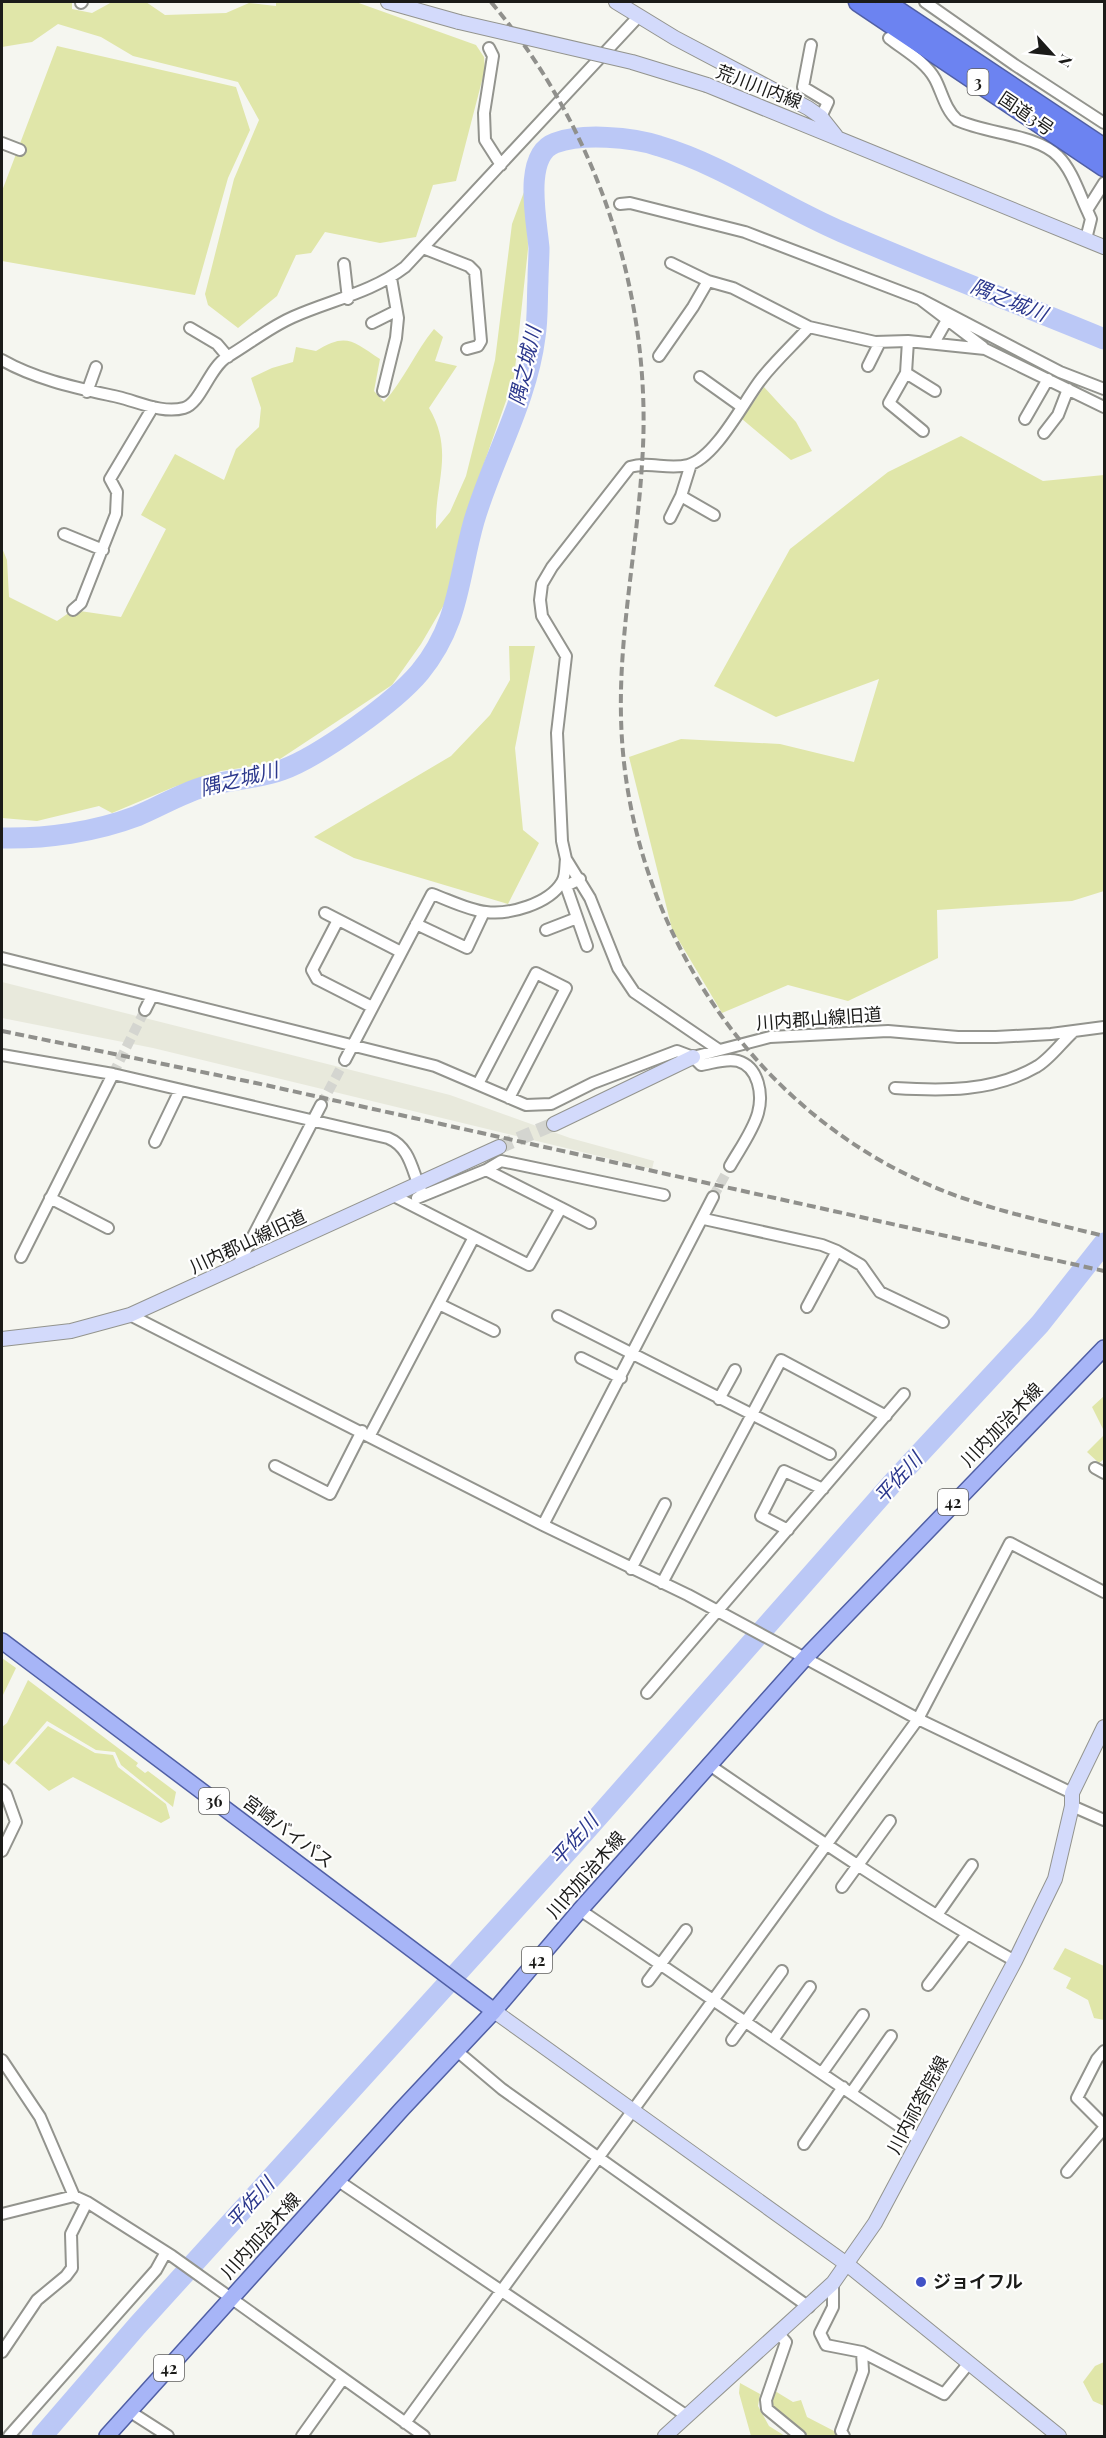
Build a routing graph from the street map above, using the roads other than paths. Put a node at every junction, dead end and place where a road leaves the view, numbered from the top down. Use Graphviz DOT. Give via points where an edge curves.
graph roads {
  1 [pos="388,2"];
  2 [pos="858,2"];
  3 [pos="885,2"];
  4 [pos="925,2"];
  5 [pos="622,3"];
  6 [pos="638,17"];
  7 [pos="888,38"];
  8 [pos="811,45"];
  9 [pos="489,48"];
  10 [pos="821,117"];
  11 [pos="1104,123"];
  12 [pos="838,137"];
  13 [pos="2,143"];
  14 [pos="20,150"];
  15 [pos="1102,159"];
  16 [pos="501,165"];
  17 [pos="1104,183"];
  18 [pos="620,204"];
  19 [pos="1087,210"];
  20 [pos="1086,239"];
  21 [pos="1104,247"];
  22 [pos="423,248"];
  23 [pos="671,263"];
  24 [pos="344,264"];
  25 [pos="391,278"];
  26 [pos="708,281"];
  27 [pos="348,298"];
  28 [pos="920,299"];
  29 [pos="396,311"];
  30 [pos="947,320"];
  31 [pos="372,323"];
  32 [pos="809,327"];
  33 [pos="190,328"];
  34 [pos="908,341"];
  35 [pos="880,342"];
  36 [pos="934,343"];
  37 [pos="467,349"];
  38 [pos="985,349"];
  39 [pos="659,356"];
  40 [pos="228,357"];
  41 [pos="2,360"];
  42 [pos="868,366"];
  43 [pos="96,367"];
  44 [pos="906,373"];
  45 [pos="699,377"];
  46 [pos="1048,379"];
  47 [pos="1068,389"];
  48 [pos="1104,389"];
  49 [pos="383,391"];
  50 [pos="935,391"];
  51 [pos="87,392"];
  52 [pos="153,407"];
  53 [pos="742,407"];
  54 [pos="1104,407"];
  55 [pos="1025,419"];
  56 [pos="923,431"];
  57 [pos="1044,433"];
  58 [pos="691,464"];
  59 [pos="681,496"];
  60 [pos="714,515"];
  61 [pos="670,518"];
  62 [pos="64,534"];
  63 [pos="103,550"];
  64 [pos="73,610"];
  65 [pos="566,859"];
  66 [pos="580,879"];
  67 [pos="565,883"];
  68 [pos="484,912"];
  69 [pos="325,913"];
  70 [pos="577,918"];
  71 [pos="338,920"];
  72 [pos="416,924"];
  73 [pos="546,930"];
  74 [pos="587,946"];
  75 [pos="401,952"];
  76 [pos="2,958"];
  77 [pos="152,996"];
  78 [pos="372,1007"];
  79 [pos="145,1010"];
  80 [pos="1104,1027"];
  81 [pos="1073,1031"];
  82 [pos="353,1046"];
  83 [pos="719,1050"];
  84 [pos="2,1055"];
  85 [pos="693,1057"];
  86 [pos="345,1060"];
  87 [pos="113,1074"];
  88 [pos="478,1084"];
  89 [pos="895,1088"];
  90 [pos="180,1090"];
  91 [pos="509,1098"];
  92 [pos="321,1105"];
  93 [pos="312,1122"];
  94 [pos="554,1124"];
  95 [pos="155,1142"];
  96 [pos="500,1147"];
  97 [pos="730,1166"];
  98 [pos="486,1170"];
  99 [pos="420,1190"];
  100 [pos="392,1195"];
  101 [pos="664,1195"];
  102 [pos="713,1197"];
  103 [pos="50,1198"];
  104 [pos="406,1202"];
  105 [pos="561,1208"];
  106 [pos="704,1219"];
  107 [pos="590,1223"];
  108 [pos="108,1228"];
  109 [pos="474,1237"];
  110 [pos="837,1251"];
  111 [pos="21,1257"];
  112 [pos="237,1266"];
  113 [pos="439,1304"];
  114 [pos="807,1307"];
  115 [pos="130,1315"];
  116 [pos="558,1316"];
  117 [pos="943,1322"];
  118 [pos="494,1331"];
  119 [pos="2,1339"];
  120 [pos="1104,1348"];
  121 [pos="633,1355"];
  122 [pos="580,1358"];
  123 [pos="735,1370"];
  124 [pos="621,1378"];
  125 [pos="904,1394"];
  126 [pos="719,1399"];
  127 [pos="751,1415"];
  128 [pos="886,1416"];
  129 [pos="366,1433"];
  130 [pos="830,1454"];
  131 [pos="275,1466"];
  132 [pos="823,1489"];
  133 [pos="665,1504"];
  134 [pos="543,1525"];
  135 [pos="788,1530"];
  136 [pos="631,1569"];
  137 [pos="662,1583"];
  138 [pos="1104,1592"];
  139 [pos="717,1612"];
  140 [pos="2,1641"];
  141 [pos="804,1659"];
  142 [pos="647,1693"];
  143 [pos="918,1719"];
  144 [pos="1104,1727"];
  145 [pos="708,1764"];
  146 [pos="2,1790"];
  147 [pos="1072,1799"];
  148 [pos="890,1821"];
  149 [pos="1104,1821"];
  150 [pos="827,1845"];
  151 [pos="2,1851"];
  152 [pos="858,1865"];
  153 [pos="972,1865"];
  154 [pos="842,1887"];
  155 [pos="580,1910"];
  156 [pos="937,1915"];
  157 [pos="686,1930"];
  158 [pos="967,1934"];
  159 [pos="1015,1961"];
  160 [pos="661,1965"];
  161 [pos="782,1971"];
  162 [pos="648,1982"];
  163 [pos="928,1985"];
  164 [pos="810,1987"];
  165 [pos="714,2000"];
  166 [pos="495,2011"];
  167 [pos="863,2014"];
  168 [pos="745,2021"];
  169 [pos="891,2036"];
  170 [pos="732,2040"];
  171 [pos="773,2040"];
  172 [pos="458,2051"];
  173 [pos="1104,2051"];
  174 [pos="2,2060"];
  175 [pos="822,2073"];
  176 [pos="847,2090"];
  177 [pos="634,2111"];
  178 [pos="1104,2126"];
  179 [pos="920,2140"];
  180 [pos="804,2144"];
  181 [pos="599,2158"];
  182 [pos="1067,2172"];
  183 [pos="336,2180"];
  184 [pos="74,2196"];
  185 [pos="87,2202"];
  186 [pos="2,2214"];
  187 [pos="169,2254"];
  188 [pos="848,2265"];
  189 [pos="833,2283"];
  190 [pos="501,2292"];
  191 [pos="225,2294"];
  192 [pos="809,2307"];
  193 [pos="779,2334"];
  194 [pos="2,2352"];
  195 [pos="862,2352"];
  196 [pos="969,2363"];
  197 [pos="342,2380"];
  198 [pos="129,2411"];
  199 [pos="687,2416"];
  200 [pos="405,2423"];
  201 [pos="9,2436"];
  202 [pos="107,2436"];
  203 [pos="168,2436"];
  204 [pos="302,2436"];
  205 [pos="424,2436"];
  206 [pos="665,2436"];
  207 [pos="800,2436"];
  208 [pos="843,2436"];
  209 [pos="1059,2436"];
  1 -- 12 [label="street, 荒川川内線, bridge" via="632,62 706,85"];
  2 -- 15 [label="highway, 国道3号 / 3"];
  3 -- 15 [label="highway, 国道3号 / 3"];
  4 -- 11 [label="street"];
  5 -- 6 [label="street"];
  6 -- 10 [label="street"];
  6 -- 16 [label="street"];
  7 -- 19 [label="street" via="934,76 957,120 1032,142 1058,156"];
  8 -- 10 [label="street" via="803,87 828,102"];
  9 -- 16 [label="street" via="493,56 484,113 485,140"];
  10 -- 12 [label="street"];
  12 -- 20 [label="street, 荒川川内線"];
  13 -- 14 [label="street"];
  16 -- 22 [label="street"];
  17 -- 19 [label="street"];
  18 -- 28 [label="street" via="630,203 745,232"];
  19 -- 20 [label="street" via="1091,219"];
  20 -- 21 [label="street, 荒川川内線"];
  22 -- 25 [label="street"];
  22 -- 37 [label="street" via="475,272 481,341"];
  23 -- 26 [label="street"];
  24 -- 27 [label="street"];
  25 -- 27 [label="street"];
  25 -- 29 [label="street"];
  26 -- 32 [label="street" via="734,288"];
  26 -- 39 [label="street"];
  27 -- 40 [label="street" via="292,317"];
  28 -- 30 [label="street"];
  28 -- 48 [label="street" via="1060,372"];
  29 -- 31 [label="street"];
  29 -- 49 [label="street" via="396,338"];
  30 -- 36 [label="street"];
  30 -- 38 [label="street"];
  32 -- 35 [label="street"];
  32 -- 53 [label="street" via="762,378"];
  33 -- 40 [label="street" via="217,344"];
  34 -- 35 [label="street"];
  34 -- 36 [label="street"];
  34 -- 44 [label="street"];
  35 -- 42 [label="street"];
  36 -- 38 [label="street"];
  38 -- 46 [label="street"];
  40 -- 52 [label="street" via="213,369 193,404 184,408"];
  41 -- 51 [label="street"];
  43 -- 51 [label="street"];
  44 -- 50 [label="street"];
  44 -- 56 [label="street" via="889,403"];
  45 -- 53 [label="street"];
  46 -- 47 [label="street"];
  46 -- 55 [label="street"];
  47 -- 54 [label="street"];
  47 -- 57 [label="street" via="1058,416"];
  51 -- 52 [label="street"];
  52 -- 63 [label="street" via="110,479 117,492 116,514"];
  53 -- 58 [label="street" via="722,438"];
  58 -- 59 [label="street"];
  58 -- 65 [label="street" via="660,467 642,463 630,467 543,584 542,615 566,656 557,734"];
  59 -- 60 [label="street"];
  59 -- 61 [label="street"];
  62 -- 63 [label="street"];
  63 -- 64 [label="street" via="81,603"];
  65 -- 66 [label="street"];
  65 -- 67 [label="street"];
  66 -- 67 [label="street"];
  66 -- 83 [label="street" via="618,968 634,992"];
  67 -- 68 [label="street" via="519,909"];
  67 -- 70 [label="street"];
  68 -- 72 [label="street" via="432,894"];
  68 -- 72 [label="street" via="467,948"];
  69 -- 71 [label="street"];
  70 -- 73 [label="street"];
  70 -- 74 [label="street"];
  71 -- 75 [label="street"];
  71 -- 78 [label="street" via="312,970 317,979"];
  72 -- 75 [label="street"];
  75 -- 78 [label="street"];
  76 -- 77 [label="street"];
  77 -- 79 [label="street"];
  77 -- 82 [label="street"];
  78 -- 82 [label="street"];
  80 -- 81 [label="street, 川内郡山線旧道"];
  81 -- 83 [label="street, 川内郡山線旧道" via="958,1037 888,1031 836,1033 770,1037"];
  81 -- 89 [label="street" via="1037,1067 1003,1080 950,1091"];
  82 -- 86 [label="street"];
  82 -- 88 [label="street" via="435,1066"];
  83 -- 85 [label="street, 川内郡山線旧道"];
  84 -- 87 [label="street"];
  85 -- 91 [label="street" via="677,1051 545,1105 526,1105"];
  85 -- 94 [label="street, 川内郡山線旧道"];
  85 -- 97 [label="street" via="701,1065 740,1062 751,1070 761,1088 758,1113"];
  87 -- 90 [label="street"];
  87 -- 103 [label="street"];
  88 -- 91 [label="street"];
  88 -- 91 [label="street" via="536,973 566,988"];
  90 -- 93 [label="street"];
  90 -- 95 [label="street"];
  92 -- 93 [label="street"];
  93 -- 99 [label="street" via="399,1143"];
  93 -- 112 [label="street"];
  96 -- 99 [label="street, 川内郡山線旧道"];
  98 -- 99 [label="street"];
  98 -- 101 [label="street" via="501,1161"];
  98 -- 105 [label="street"];
  99 -- 100 [label="street, 川内郡山線旧道"];
  99 -- 104 [label="street"];
  100 -- 104 [label="street"];
  100 -- 112 [label="street, 川内郡山線旧道"];
  102 -- 106 [label="street"];
  103 -- 108 [label="street"];
  103 -- 111 [label="street"];
  104 -- 109 [label="street"];
  105 -- 107 [label="street"];
  105 -- 109 [label="street" via="529,1265"];
  106 -- 110 [label="street"];
  106 -- 121 [label="street"];
  109 -- 113 [label="street"];
  110 -- 114 [label="street"];
  110 -- 117 [label="street" via="861,1265 880,1292"];
  112 -- 115 [label="street, 川内郡山線旧道"];
  113 -- 118 [label="street"];
  113 -- 129 [label="street"];
  115 -- 119 [label="street, 川内郡山線旧道" via="71,1331"];
  115 -- 129 [label="street"];
  116 -- 121 [label="street"];
  120 -- 141 [label="main road, 川内加治木線 / 42"];
  121 -- 124 [label="street"];
  121 -- 126 [label="street"];
  122 -- 124 [label="street"];
  123 -- 126 [label="street"];
  124 -- 134 [label="street"];
  125 -- 128 [label="street"];
  126 -- 127 [label="street"];
  127 -- 128 [label="street" via="781,1360"];
  127 -- 130 [label="street"];
  127 -- 137 [label="street"];
  128 -- 132 [label="street"];
  129 -- 131 [label="street" via="330,1494"];
  129 -- 134 [label="street"];
  132 -- 135 [label="street"];
  132 -- 135 [label="street" via="784,1471 761,1516"];
  133 -- 136 [label="street"];
  134 -- 136 [label="street"];
  135 -- 139 [label="street"];
  136 -- 137 [label="street"];
  137 -- 139 [label="street"];
  138 -- 143 [label="street" via="1010,1543"];
  139 -- 141 [label="street"];
  139 -- 142 [label="street"];
  140 -- 166 [label="main road, 宮崎バイパス / 36"];
  141 -- 143 [label="street"];
  141 -- 145 [label="main road, 川内加治木線 / 42"];
  143 -- 147 [label="street"];
  143 -- 150 [label="street"];
  144 -- 147 [label="street, 川内祁答院線"];
  145 -- 150 [label="street"];
  145 -- 155 [label="main road, 川内加治木線 / 42"];
  146 -- 151 [label="street" via="16,1821"];
  147 -- 149 [label="street"];
  147 -- 159 [label="street, 川内祁答院線" via="1055,1879"];
  148 -- 152 [label="street"];
  150 -- 152 [label="street"];
  150 -- 165 [label="street"];
  152 -- 154 [label="street"];
  152 -- 156 [label="street"];
  153 -- 156 [label="street"];
  155 -- 160 [label="street"];
  155 -- 166 [label="main road, 川内加治木線 / 42"];
  156 -- 158 [label="street"];
  157 -- 160 [label="street"];
  158 -- 159 [label="street"];
  158 -- 163 [label="street"];
  159 -- 179 [label="street, 川内祁答院線"];
  160 -- 162 [label="street"];
  160 -- 165 [label="street"];
  161 -- 168 [label="street"];
  164 -- 171 [label="street"];
  165 -- 168 [label="street"];
  165 -- 177 [label="street"];
  166 -- 172 [label="main road, 川内加治木線 / 42"];
  166 -- 177 [label="street"];
  167 -- 175 [label="street"];
  168 -- 170 [label="street"];
  168 -- 171 [label="street"];
  169 -- 176 [label="street"];
  171 -- 175 [label="street"];
  172 -- 181 [label="street" via="502,2089"];
  172 -- 183 [label="main road, 川内加治木線 / 42"];
  173 -- 178 [label="street" via="1077,2098"];
  174 -- 184 [label="street" via="40,2117"];
  175 -- 176 [label="street"];
  176 -- 179 [label="street"];
  176 -- 180 [label="street"];
  177 -- 181 [label="street"];
  177 -- 188 [label="street"];
  178 -- 182 [label="street"];
  179 -- 188 [label="street, 川内祁答院線"];
  181 -- 190 [label="street"];
  181 -- 192 [label="street"];
  183 -- 190 [label="street"];
  183 -- 191 [label="main road, 川内加治木線 / 42"];
  184 -- 185 [label="street"];
  184 -- 186 [label="street"];
  185 -- 187 [label="street"];
  185 -- 194 [label="street" via="71,2234 72,2268 37,2300"];
  187 -- 191 [label="street"];
  187 -- 201 [label="street"];
  188 -- 189 [label="street, 川内祁答院線"];
  188 -- 196 [label="street"];
  189 -- 192 [label="street, 川内祁答院線"];
  189 -- 195 [label="street" via="833,2307 820,2333 826,2345"];
  190 -- 199 [label="street"];
  190 -- 200 [label="street"];
  191 -- 197 [label="street"];
  191 -- 198 [label="main road, 川内加治木線 / 42"];
  192 -- 193 [label="street, 川内祁答院線"];
  193 -- 199 [label="street, 川内祁答院線"];
  193 -- 207 [label="street" via="786,2342 766,2400 767,2409"];
  195 -- 196 [label="street" via="944,2394"];
  195 -- 208 [label="street" via="863,2371 841,2431"];
  196 -- 209 [label="street"];
  197 -- 200 [label="street"];
  197 -- 204 [label="street"];
  198 -- 202 [label="main road, 川内加治木線 / 42"];
  198 -- 203 [label="street"];
  199 -- 206 [label="street, 川内祁答院線"];
  200 -- 205 [label="street"];
}
